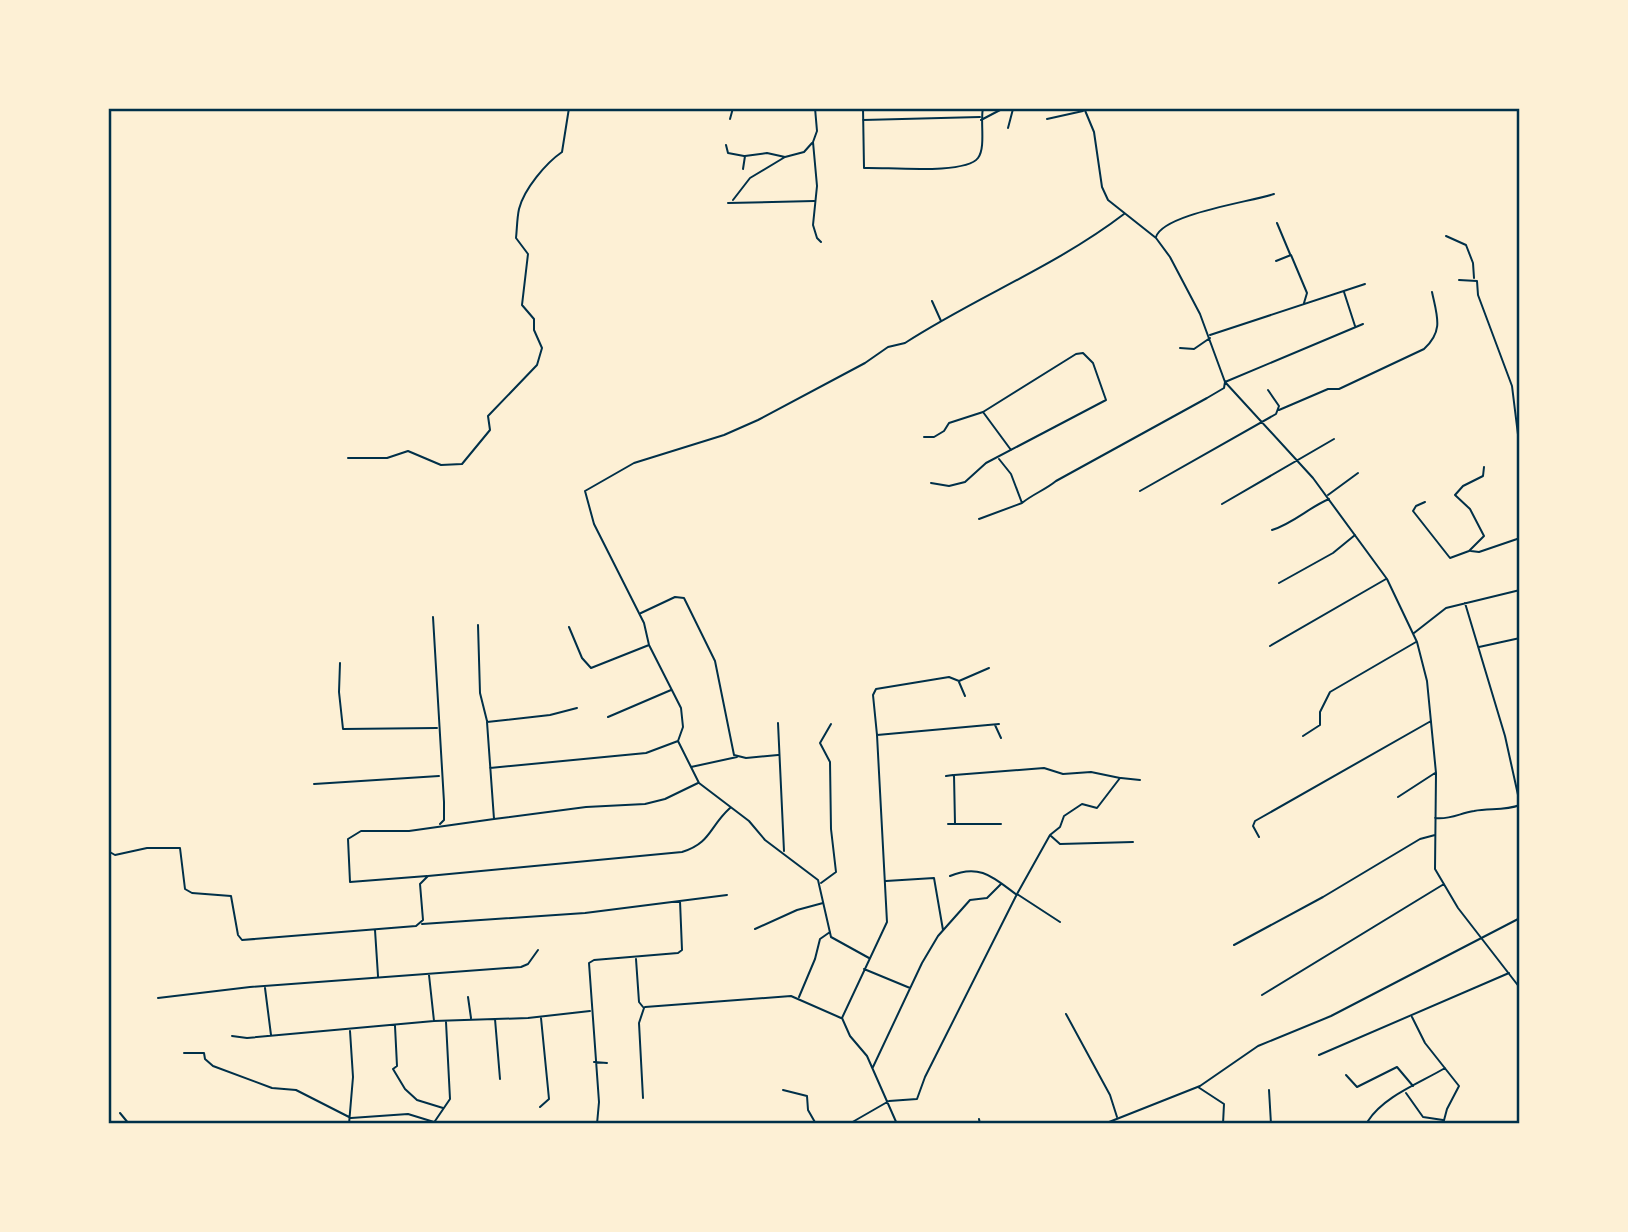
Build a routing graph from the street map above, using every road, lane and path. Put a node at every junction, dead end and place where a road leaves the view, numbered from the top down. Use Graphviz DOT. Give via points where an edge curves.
graph roads {
  1 [pos="569,108"];
  2 [pos="733,108"];
  3 [pos="816,108"];
  4 [pos="863,108"];
  5 [pos="983,108"];
  6 [pos="1013,108"];
  7 [pos="1085,109"];
  8 [pos="1047,118"];
  9 [pos="980,119"];
  10 [pos="730,120"];
  11 [pos="862,120"];
  12 [pos="1008,128"];
  13 [pos="813,142"];
  14 [pos="726,145"];
  15 [pos="746,156"];
  16 [pos="785,157"];
  17 [pos="743,169"];
  18 [pos="1274,194"];
  19 [pos="733,200"];
  20 [pos="815,201"];
  21 [pos="728,203"];
  22 [pos="1124,214"];
  23 [pos="1277,223"];
  24 [pos="1446,236"];
  25 [pos="1156,238"];
  26 [pos="821,242"];
  27 [pos="1291,254"];
  28 [pos="1276,261"];
  29 [pos="1474,279"];
  30 [pos="1459,280"];
  31 [pos="1365,284"];
  32 [pos="1343,291"];
  33 [pos="1432,292"];
  34 [pos="932,301"];
  35 [pos="1304,303"];
  36 [pos="941,322"];
  37 [pos="1363,324"];
  38 [pos="1355,327"];
  39 [pos="1210,337"];
  40 [pos="1180,348"];
  41 [pos="1225,382"];
  42 [pos="1268,390"];
  43 [pos="1279,410"];
  44 [pos="983,412"];
  45 [pos="1261,422"];
  46 [pos="924,437"];
  47 [pos="1334,439"];
  48 [pos="1012,451"];
  49 [pos="1520,451"];
  50 [pos="348,458"];
  51 [pos="998,458"];
  52 [pos="1296,459"];
  53 [pos="1484,467"];
  54 [pos="1358,473"];
  55 [pos="931,483"];
  56 [pos="1140,491"];
  57 [pos="1327,496"];
  58 [pos="1330,499"];
  59 [pos="1425,502"];
  60 [pos="1022,503"];
  61 [pos="1222,504"];
  62 [pos="979,519"];
  63 [pos="1272,530"];
  64 [pos="1356,534"];
  65 [pos="1520,538"];
  66 [pos="1469,551"];
  67 [pos="1387,579"];
  68 [pos="1279,583"];
  69 [pos="1520,590"];
  70 [pos="1465,603"];
  71 [pos="640,614"];
  72 [pos="433,617"];
  73 [pos="478,625"];
  74 [pos="569,627"];
  75 [pos="1413,634"];
  76 [pos="1520,638"];
  77 [pos="1417,642"];
  78 [pos="649,645"];
  79 [pos="1270,646"];
  80 [pos="1478,647"];
  81 [pos="340,663"];
  82 [pos="989,668"];
  83 [pos="959,681"];
  84 [pos="672,690"];
  85 [pos="965,696"];
  86 [pos="577,708"];
  87 [pos="608,717"];
  88 [pos="1432,720"];
  89 [pos="487,722"];
  90 [pos="778,723"];
  91 [pos="831,724"];
  92 [pos="999,724"];
  93 [pos="995,725"];
  94 [pos="438,728"];
  95 [pos="877,736"];
  96 [pos="1303,736"];
  97 [pos="1001,738"];
  98 [pos="678,741"];
  99 [pos="778,755"];
  100 [pos="737,757"];
  101 [pos="690,767"];
  102 [pos="489,768"];
  103 [pos="1436,773"];
  104 [pos="954,775"];
  105 [pos="440,776"];
  106 [pos="946,776"];
  107 [pos="1120,778"];
  108 [pos="1140,780"];
  109 [pos="699,783"];
  110 [pos="314,784"];
  111 [pos="1398,797"];
  112 [pos="1520,805"];
  113 [pos="108,806"];
  114 [pos="730,808"];
  115 [pos="1434,817"];
  116 [pos="108,818"];
  117 [pos="494,819"];
  118 [pos="947,824"];
  119 [pos="955,824"];
  120 [pos="1001,824"];
  121 [pos="438,826"];
  122 [pos="1050,835"];
  123 [pos="1436,835"];
  124 [pos="1259,836"];
  125 [pos="1133,842"];
  126 [pos="108,851"];
  127 [pos="784,852"];
  128 [pos="428,876"];
  129 [pos="950,876"];
  130 [pos="885,881"];
  131 [pos="820,884"];
  132 [pos="1001,884"];
  133 [pos="1445,884"];
  134 [pos="727,895"];
  135 [pos="1017,895"];
  136 [pos="680,901"];
  137 [pos="824,902"];
  138 [pos="1520,918"];
  139 [pos="1060,922"];
  140 [pos="421,924"];
  141 [pos="375,929"];
  142 [pos="755,929"];
  143 [pos="943,930"];
  144 [pos="830,932"];
  145 [pos="1482,937"];
  146 [pos="1234,945"];
  147 [pos="538,950"];
  148 [pos="636,958"];
  149 [pos="869,958"];
  150 [pos="864,970"];
  151 [pos="1510,972"];
  152 [pos="429,974"];
  153 [pos="377,976"];
  154 [pos="264,986"];
  155 [pos="1520,988"];
  156 [pos="911,989"];
  157 [pos="1262,995"];
  158 [pos="468,997"];
  159 [pos="158,998"];
  160 [pos="799,998"];
  161 [pos="645,1007"];
  162 [pos="590,1011"];
  163 [pos="1066,1014"];
  164 [pos="541,1015"];
  165 [pos="1412,1016"];
  166 [pos="495,1018"];
  167 [pos="842,1018"];
  168 [pos="471,1019"];
  169 [pos="434,1021"];
  170 [pos="446,1023"];
  171 [pos="394,1025"];
  172 [pos="350,1030"];
  173 [pos="232,1036"];
  174 [pos="271,1036"];
  175 [pos="184,1053"];
  176 [pos="1319,1055"];
  177 [pos="594,1062"];
  178 [pos="607,1063"];
  179 [pos="872,1068"];
  180 [pos="1446,1068"];
  181 [pos="1346,1075"];
  182 [pos="500,1079"];
  183 [pos="1414,1086"];
  184 [pos="1198,1087"];
  185 [pos="783,1090"];
  186 [pos="1269,1090"];
  187 [pos="1405,1092"];
  188 [pos="643,1098"];
  189 [pos="888,1101"];
  190 [pos="540,1107"];
  191 [pos="443,1108"];
  192 [pos="120,1113"];
  193 [pos="351,1118"];
  194 [pos="379,1118"];
  195 [pos="1118,1118"];
  196 [pos="979,1119"];
  197 [pos="1443,1122"];
  198 [pos="434,1123"];
  199 [pos="129,1124"];
  200 [pos="349,1124"];
  201 [pos="380,1124"];
  202 [pos="597,1124"];
  203 [pos="816,1124"];
  204 [pos="849,1124"];
  205 [pos="897,1124"];
  206 [pos="981,1124"];
  207 [pos="1104,1124"];
  208 [pos="1115,1124"];
  209 [pos="1223,1124"];
  210 [pos="1270,1124"];
  211 [pos="1371,1124"];
  1 -- 50 [label="street" via="562,152 547,161 518,212 516,237 528,254 523,305 534,319 542,348 537,365 488,416 490,430 462,464 441,465 408,451 387,457"];
  2 -- 10 [label="street"];
  3 -- 13 [label="street"];
  4 -- 11 [label="street"];
  5 -- 9 [label="street"];
  6 -- 9 [label="street"];
  6 -- 12 [label="street"];
  7 -- 8 [label="street"];
  7 -- 22 [label="street" via="1094,132 1102,187 1111,205"];
  9 -- 11 [label="street"];
  9 -- 11 [label="street" via="981,150 975,161 958,167 864,168"];
  13 -- 16 [label="street" via="804,152"];
  13 -- 20 [label="street"];
  14 -- 15 [label="street" via="730,154"];
  15 -- 16 [label="street" via="767,153"];
  15 -- 17 [label="street"];
  16 -- 19 [label="street" via="750,178"];
  18 -- 25 [label="street" via="1196,212 1160,229"];
  19 -- 20 [label="street" via="753,204"];
  19 -- 21 [label="street"];
  20 -- 26 [label="street" via="814,228"];
  22 -- 25 [label="street"];
  22 -- 36 [label="street" via="1083,245"];
  23 -- 27 [label="street"];
  24 -- 29 [label="street" via="1466,245"];
  25 -- 39 [label="street" via="1182,276"];
  27 -- 28 [label="street"];
  27 -- 35 [label="street" via="1307,293"];
  29 -- 30 [label="street"];
  29 -- 49 [label="street" via="1511,386"];
  31 -- 32 [label="street"];
  32 -- 35 [label="street"];
  32 -- 38 [label="street"];
  33 -- 43 [label="street" via="1440,327 1424,349 1339,389 1328,389"];
  34 -- 36 [label="street"];
  35 -- 39 [label="street"];
  36 -- 71 [label="street" via="758,420 634,463 585,491 594,524"];
  37 -- 38 [label="street"];
  38 -- 41 [label="street"];
  39 -- 40 [label="street" via="1194,348"];
  39 -- 41 [label="street"];
  41 -- 45 [label="street"];
  41 -- 60 [label="street" via="1207,398"];
  42 -- 43 [label="street"];
  43 -- 45 [label="street"];
  44 -- 46 [label="street" via="949,423 934,437"];
  44 -- 48 [label="street"];
  44 -- 48 [label="street" via="1076,354 1083,353 1093,363 1106,400"];
  45 -- 52 [label="street"];
  45 -- 56 [label="street"];
  47 -- 52 [label="street"];
  48 -- 51 [label="street"];
  51 -- 55 [label="street" via="965,482 949,486"];
  51 -- 60 [label="street" via="1011,474"];
  52 -- 57 [label="street"];
  52 -- 61 [label="street"];
  53 -- 66 [label="street" via="1483,476 1455,495 1470,509 1484,536"];
  54 -- 57 [label="street"];
  57 -- 58 [label="street"];
  58 -- 63 [label="street" via="1308,509 1292,524"];
  58 -- 64 [label="street"];
  59 -- 66 [label="street" via="1413,511 1450,558"];
  60 -- 62 [label="street"];
  64 -- 67 [label="street"];
  64 -- 68 [label="street"];
  65 -- 66 [label="street"];
  67 -- 75 [label="street"];
  67 -- 79 [label="street"];
  69 -- 70 [label="street"];
  70 -- 75 [label="street" via="1446,608"];
  70 -- 80 [label="street"];
  71 -- 78 [label="street"];
  71 -- 100 [label="street" via="675,597 684,598 715,661 730,743"];
  72 -- 94 [label="street"];
  73 -- 89 [label="street" via="480,693"];
  74 -- 78 [label="street" via="591,668"];
  75 -- 77 [label="street"];
  76 -- 80 [label="street"];
  77 -- 88 [label="street"];
  77 -- 96 [label="street" via="1330,692 1320,712 1320,725"];
  78 -- 84 [label="street"];
  80 -- 112 [label="street"];
  81 -- 94 [label="street" via="343,729"];
  82 -- 83 [label="street"];
  83 -- 85 [label="street"];
  83 -- 95 [label="street" via="948,677 876,689"];
  84 -- 87 [label="street"];
  84 -- 98 [label="street" via="682,715"];
  86 -- 89 [label="street"];
  88 -- 103 [label="street"];
  88 -- 124 [label="street" via="1255,821"];
  89 -- 102 [label="street"];
  90 -- 99 [label="street"];
  91 -- 131 [label="street" via="820,744 830,762 836,872"];
  92 -- 93 [label="street"];
  93 -- 95 [label="street"];
  93 -- 97 [label="street"];
  94 -- 105 [label="street"];
  95 -- 130 [label="street"];
  98 -- 101 [label="street"];
  98 -- 102 [label="street" via="646,753"];
  99 -- 100 [label="street"];
  99 -- 127 [label="street"];
  100 -- 101 [label="street"];
  101 -- 109 [label="street"];
  102 -- 117 [label="street"];
  103 -- 111 [label="street"];
  103 -- 115 [label="street"];
  104 -- 106 [label="street"];
  104 -- 107 [label="street" via="1044,768"];
  104 -- 119 [label="street"];
  105 -- 110 [label="street"];
  105 -- 121 [label="street" via="444,820"];
  107 -- 108 [label="street"];
  107 -- 122 [label="street" via="1097,808 1082,804 1064,816"];
  109 -- 114 [label="street"];
  109 -- 117 [label="street" via="645,804"];
  112 -- 115 [label="street"];
  113 -- 116 [label="street"];
  114 -- 127 [label="street"];
  114 -- 128 [label="street" via="709,838 682,852"];
  115 -- 123 [label="street"];
  117 -- 121 [label="street"];
  118 -- 119 [label="street"];
  119 -- 120 [label="street"];
  121 -- 128 [label="street" via="361,831 348,839 350,882"];
  122 -- 125 [label="street" via="1060,844"];
  122 -- 135 [label="street"];
  123 -- 133 [label="street" via="1434,865"];
  123 -- 146 [label="street" via="1420,839"];
  126 -- 141 [label="street" via="116,856 147,848 180,848 185,889 232,896 242,940"];
  127 -- 131 [label="street"];
  128 -- 140 [label="street" via="420,884"];
  129 -- 132 [label="street" via="977,870 991,874"];
  130 -- 143 [label="street" via="934,878"];
  130 -- 149 [label="street" via="887,922"];
  131 -- 137 [label="street"];
  132 -- 135 [label="street"];
  132 -- 143 [label="street" via="986,898 970,900"];
  133 -- 145 [label="street"];
  133 -- 157 [label="street"];
  134 -- 136 [label="street"];
  135 -- 139 [label="street"];
  135 -- 189 [label="street" via="978,967 919,1097"];
  136 -- 140 [label="street"];
  136 -- 148 [label="street" via="682,950"];
  137 -- 142 [label="street"];
  137 -- 144 [label="street"];
  138 -- 145 [label="street"];
  140 -- 141 [label="street"];
  141 -- 153 [label="street"];
  143 -- 156 [label="street"];
  144 -- 149 [label="street" via="834,941"];
  144 -- 160 [label="street" via="820,939"];
  145 -- 151 [label="street"];
  145 -- 184 [label="street" via="1331,1016 1258,1046"];
  147 -- 152 [label="street" via="526,966"];
  148 -- 161 [label="street" via="639,1002"];
  148 -- 162 [label="street" via="590,961"];
  149 -- 150 [label="street"];
  150 -- 156 [label="street"];
  150 -- 167 [label="street"];
  151 -- 155 [label="street"];
  151 -- 165 [label="street"];
  152 -- 153 [label="street"];
  152 -- 169 [label="street"];
  153 -- 154 [label="street"];
  154 -- 159 [label="street"];
  154 -- 174 [label="street"];
  156 -- 179 [label="street"];
  158 -- 168 [label="street"];
  160 -- 161 [label="street"];
  160 -- 167 [label="street"];
  161 -- 188 [label="street" via="639,1023"];
  162 -- 164 [label="street"];
  162 -- 177 [label="street"];
  163 -- 195 [label="street"];
  164 -- 166 [label="street"];
  164 -- 190 [label="street" via="549,1099"];
  165 -- 176 [label="street"];
  165 -- 180 [label="street" via="1425,1043"];
  166 -- 168 [label="street"];
  166 -- 182 [label="street"];
  167 -- 179 [label="street"];
  168 -- 170 [label="street"];
  169 -- 170 [label="street"];
  169 -- 171 [label="street"];
  170 -- 191 [label="street" via="450,1096"];
  171 -- 172 [label="street"];
  171 -- 191 [label="street" via="397,1066 393,1069 417,1100"];
  172 -- 174 [label="street"];
  172 -- 193 [label="street"];
  173 -- 174 [label="street"];
  175 -- 193 [label="street" via="204,1053 213,1066 272,1088 296,1090"];
  177 -- 178 [label="street"];
  177 -- 202 [label="street"];
  179 -- 189 [label="street"];
  180 -- 183 [label="street"];
  180 -- 197 [label="street" via="1459,1086"];
  181 -- 183 [label="street" via="1357,1087 1397,1067"];
  183 -- 187 [label="street"];
  184 -- 195 [label="street"];
  184 -- 209 [label="street" via="1224,1104"];
  185 -- 203 [label="street" via="807,1096"];
  186 -- 210 [label="street"];
  187 -- 197 [label="street" via="1423,1118"];
  187 -- 211 [label="street" via="1385,1102 1368,1121"];
  189 -- 204 [label="street"];
  189 -- 205 [label="street"];
  191 -- 198 [label="street"];
  192 -- 199 [label="street"];
  193 -- 194 [label="street"];
  193 -- 200 [label="street"];
  194 -- 198 [label="street" via="408,1114"];
  194 -- 201 [label="street"];
  195 -- 207 [label="street"];
  195 -- 208 [label="street"];
  196 -- 206 [label="street"];
}
